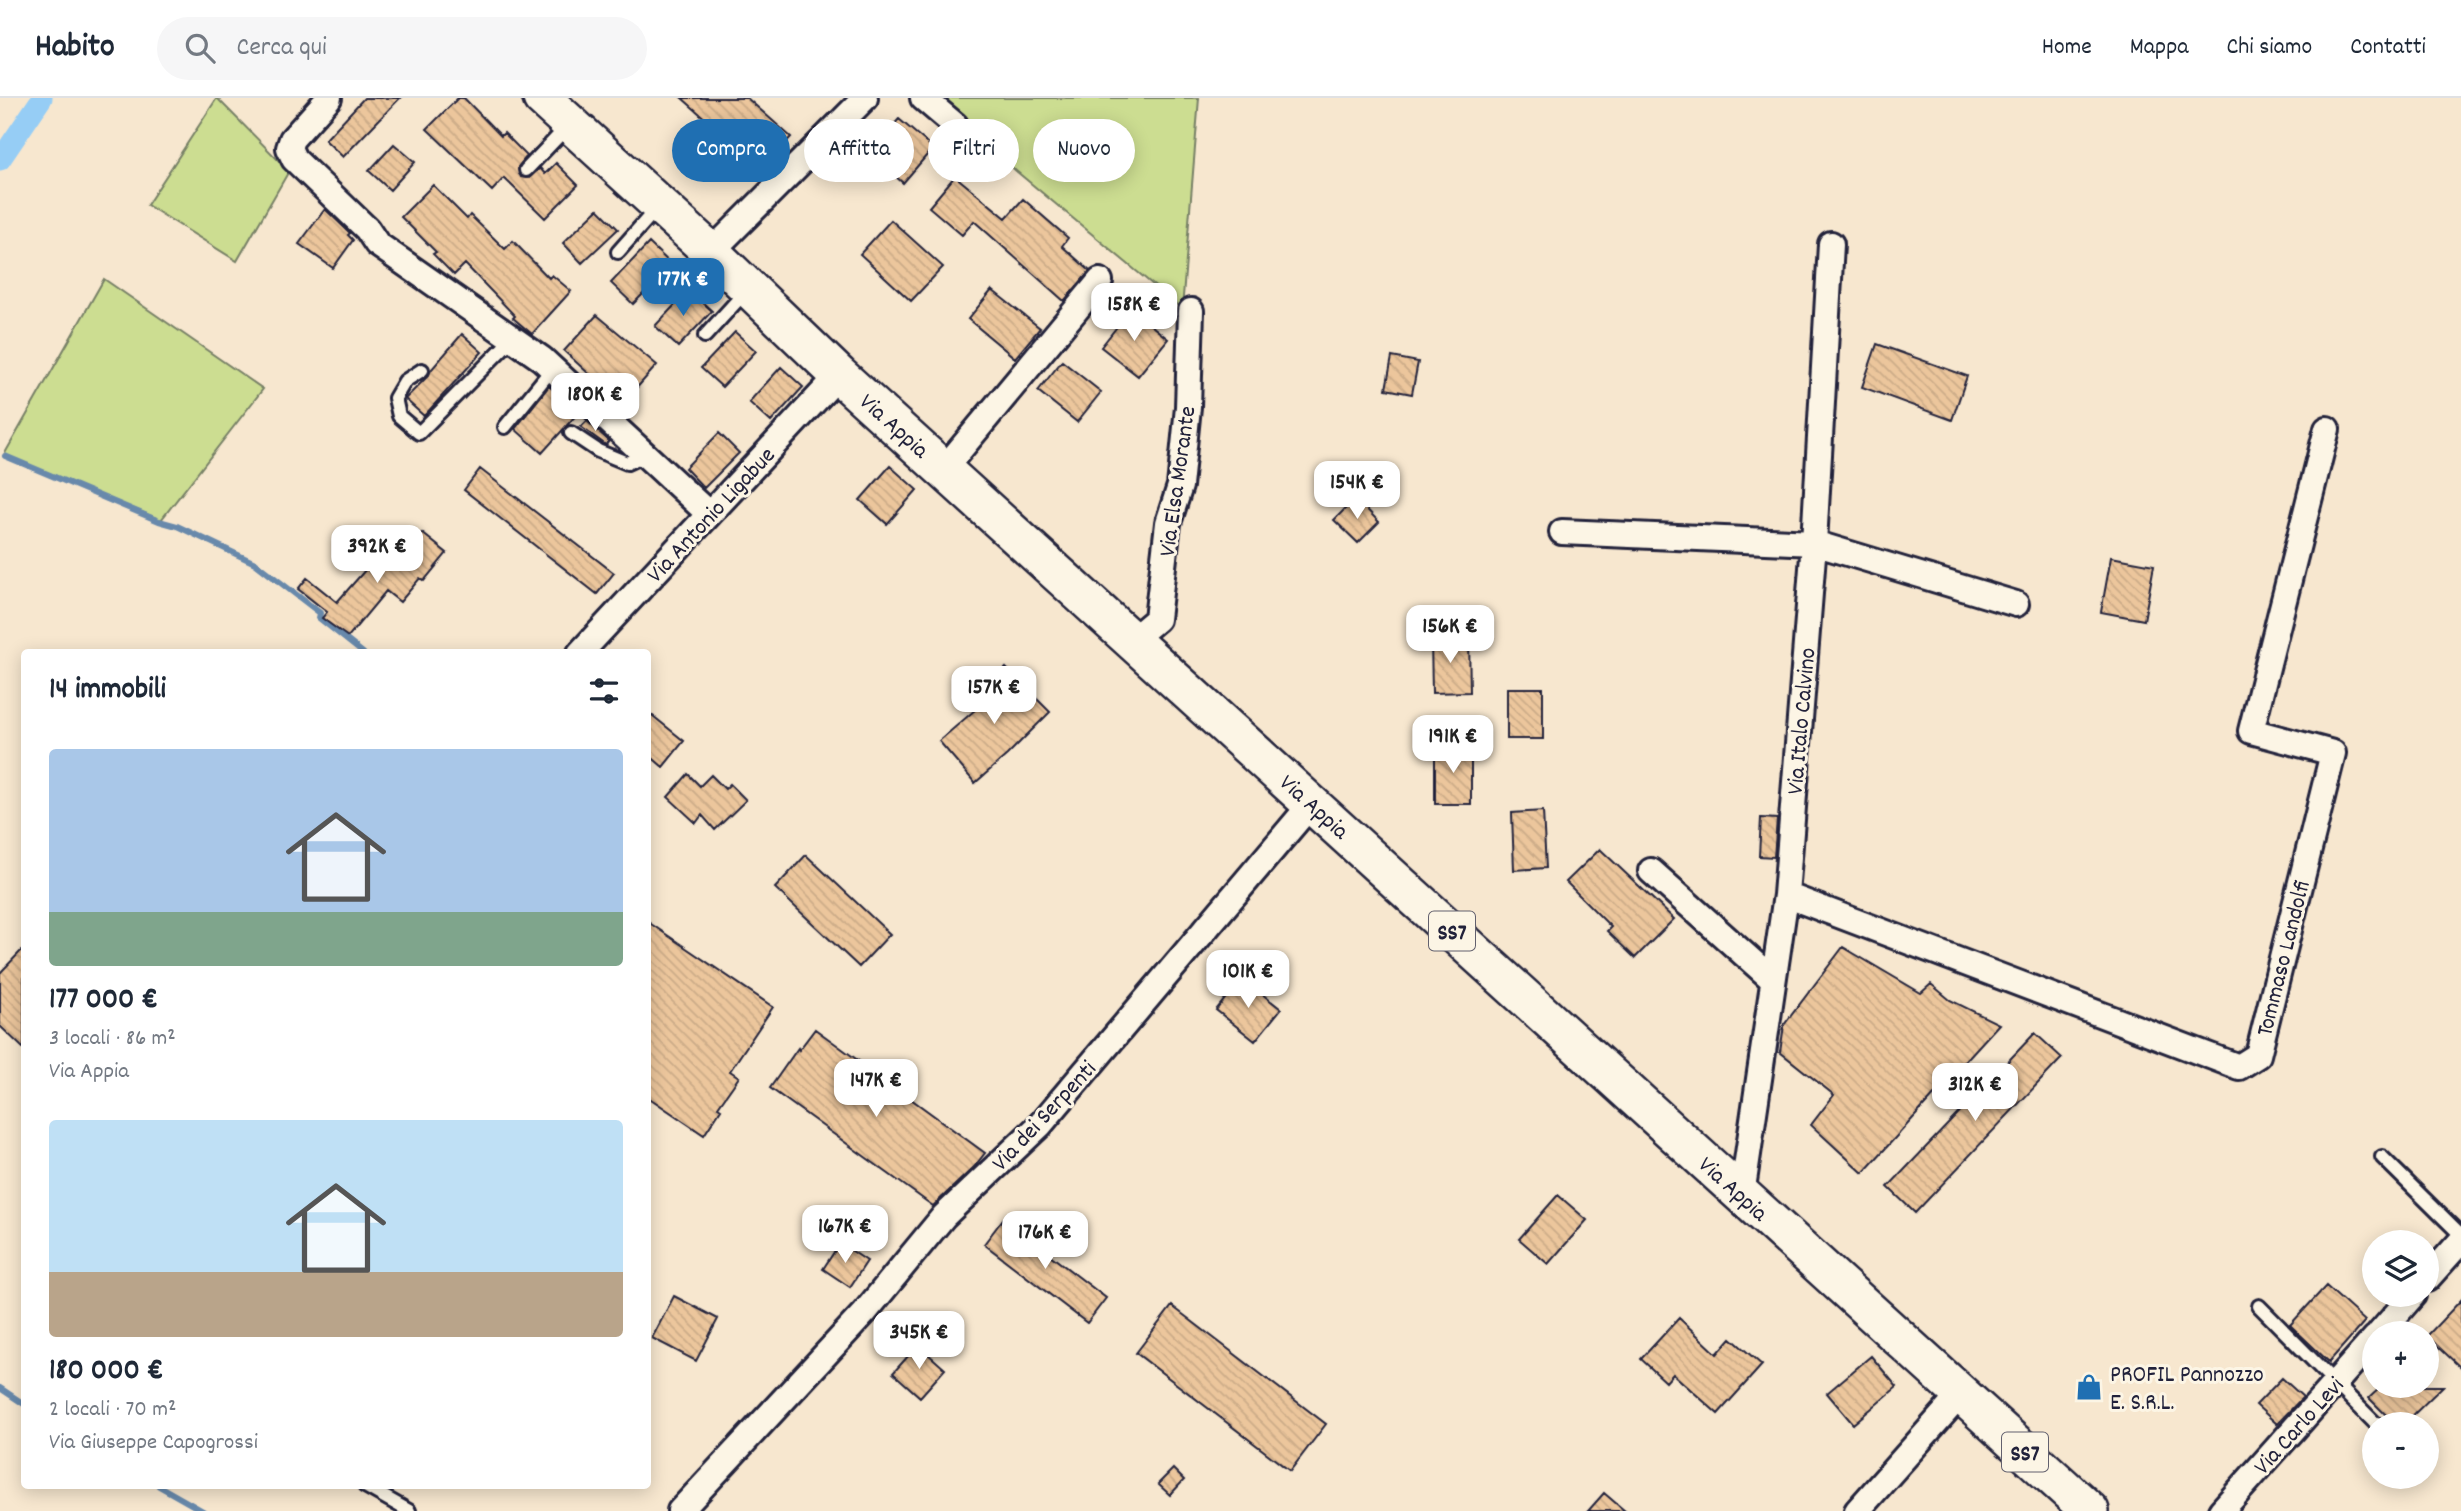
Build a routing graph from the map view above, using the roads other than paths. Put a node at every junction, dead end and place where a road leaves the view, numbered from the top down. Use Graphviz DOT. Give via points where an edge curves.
graph roads {
  1 [pos="329,98"];
  2 [pos="542,98"];
  3 [pos="865,98"];
  4 [pos="923,98"];
  5 [pos="948,119"];
  6 [pos="570,124"];
  7 [pos="526,170"];
  8 [pos="659,205"];
  9 [pos="1831,244"];
  10 [pos="618,251"];
  11 [pos="711,252"];
  12 [pos="1100,281"];
  13 [pos="748,288"];
  14 [pos="1191,311"];
  15 [pos="705,336"];
  16 [pos="512,339"];
  17 [pos="552,369"];
  18 [pos="422,370"];
  19 [pos="839,375"];
  20 [pos="505,427"];
  21 [pos="2327,429"];
  22 [pos="571,433"];
  23 [pos="643,453"];
  24 [pos="944,469"];
  25 [pos="709,514"];
  26 [pos="1562,532"];
  27 [pos="1814,543"];
  28 [pos="2016,604"];
  29 [pos="1132,640"];
  30 [pos="584,649"];
  31 [pos="1312,803"];
  32 [pos="1651,871"];
  33 [pos="1786,895"];
  34 [pos="1773,980"];
  35 [pos="2382,1157"];
  36 [pos="1742,1195"];
  37 [pos="2461,1234"];
  38 [pos="2461,1241"];
  39 [pos="2439,1266"];
  40 [pos="2259,1306"];
  41 [pos="2403,1307"];
  42 [pos="2390,1321"];
  43 [pos="2362,1353"];
  44 [pos="2335,1383"];
  45 [pos="1961,1394"];
  46 [pos="2364,1412"];
  47 [pos="370,1489"];
  48 [pos="409,1511"];
  49 [pos="680,1511"];
  50 [pos="1857,1511"];
  51 [pos="2090,1511"];
  52 [pos="2221,1511"];
  1 -- 16 [label="street" via="292,139 289,148 294,159 368,229 377,244"];
  2 -- 6 [label="main road, Via Appia / SS7"];
  3 -- 11 [label="street"];
  4 -- 5 [label="street"];
  6 -- 7 [label="lane"];
  6 -- 8 [label="main road, Via Appia / SS7"];
  8 -- 10 [label="lane"];
  8 -- 11 [label="main road, Via Appia / SS7"];
  9 -- 27 [label="street, Via Italo Calvino"];
  11 -- 13 [label="main road, Via Appia / SS7"];
  12 -- 24 [label="street"];
  13 -- 15 [label="lane"];
  13 -- 19 [label="main road, Via Appia / SS7"];
  14 -- 29 [label="street, Via Elsa Morante" via="1180,486 1168,523 1157,619"];
  16 -- 17 [label="street"];
  16 -- 18 [label="lane" via="419,433 399,416 395,398 405,381"];
  17 -- 20 [label="lane"];
  17 -- 23 [label="street"];
  19 -- 24 [label="main road, Via Appia / SS7"];
  19 -- 25 [label="street, Via Antonio Ligabue"];
  21 -- 33 [label="street, Tommaso Landolfi" via="2251,731 2333,753 2258,1055 2238,1067"];
  22 -- 23 [label="lane" via="627,463"];
  23 -- 25 [label="street"];
  24 -- 29 [label="main road, Via Appia / SS7"];
  25 -- 30 [label="street, Via Antonio Ligabue"];
  26 -- 27 [label="street"];
  27 -- 28 [label="street"];
  27 -- 33 [label="street, Via Italo Calvino"];
  29 -- 31 [label="main road, Via Appia / SS7"];
  31 -- 36 [label="main road, Via Appia / SS7"];
  31 -- 49 [label="street, Via dei Serpenti" via="1040,1125 944,1216 865,1312"];
  32 -- 34 [label="street"];
  33 -- 34 [label="street, Via Italo Calvino"];
  34 -- 36 [label="street, Via Italo Calvino"];
  35 -- 37 [label="lane"];
  36 -- 45 [label="main road, Via Appia / SS7"];
  38 -- 39 [label="street"];
  40 -- 44 [label="lane"];
  41 -- 42 [label="street"];
  43 -- 44 [label="street, Via Carlo Levi"];
  44 -- 46 [label="lane"];
  44 -- 52 [label="street, Via Carlo Levi"];
  45 -- 50 [label="street"];
  45 -- 51 [label="main road, Via Appia / SS7"];
  47 -- 48 [label="lane"];
}
